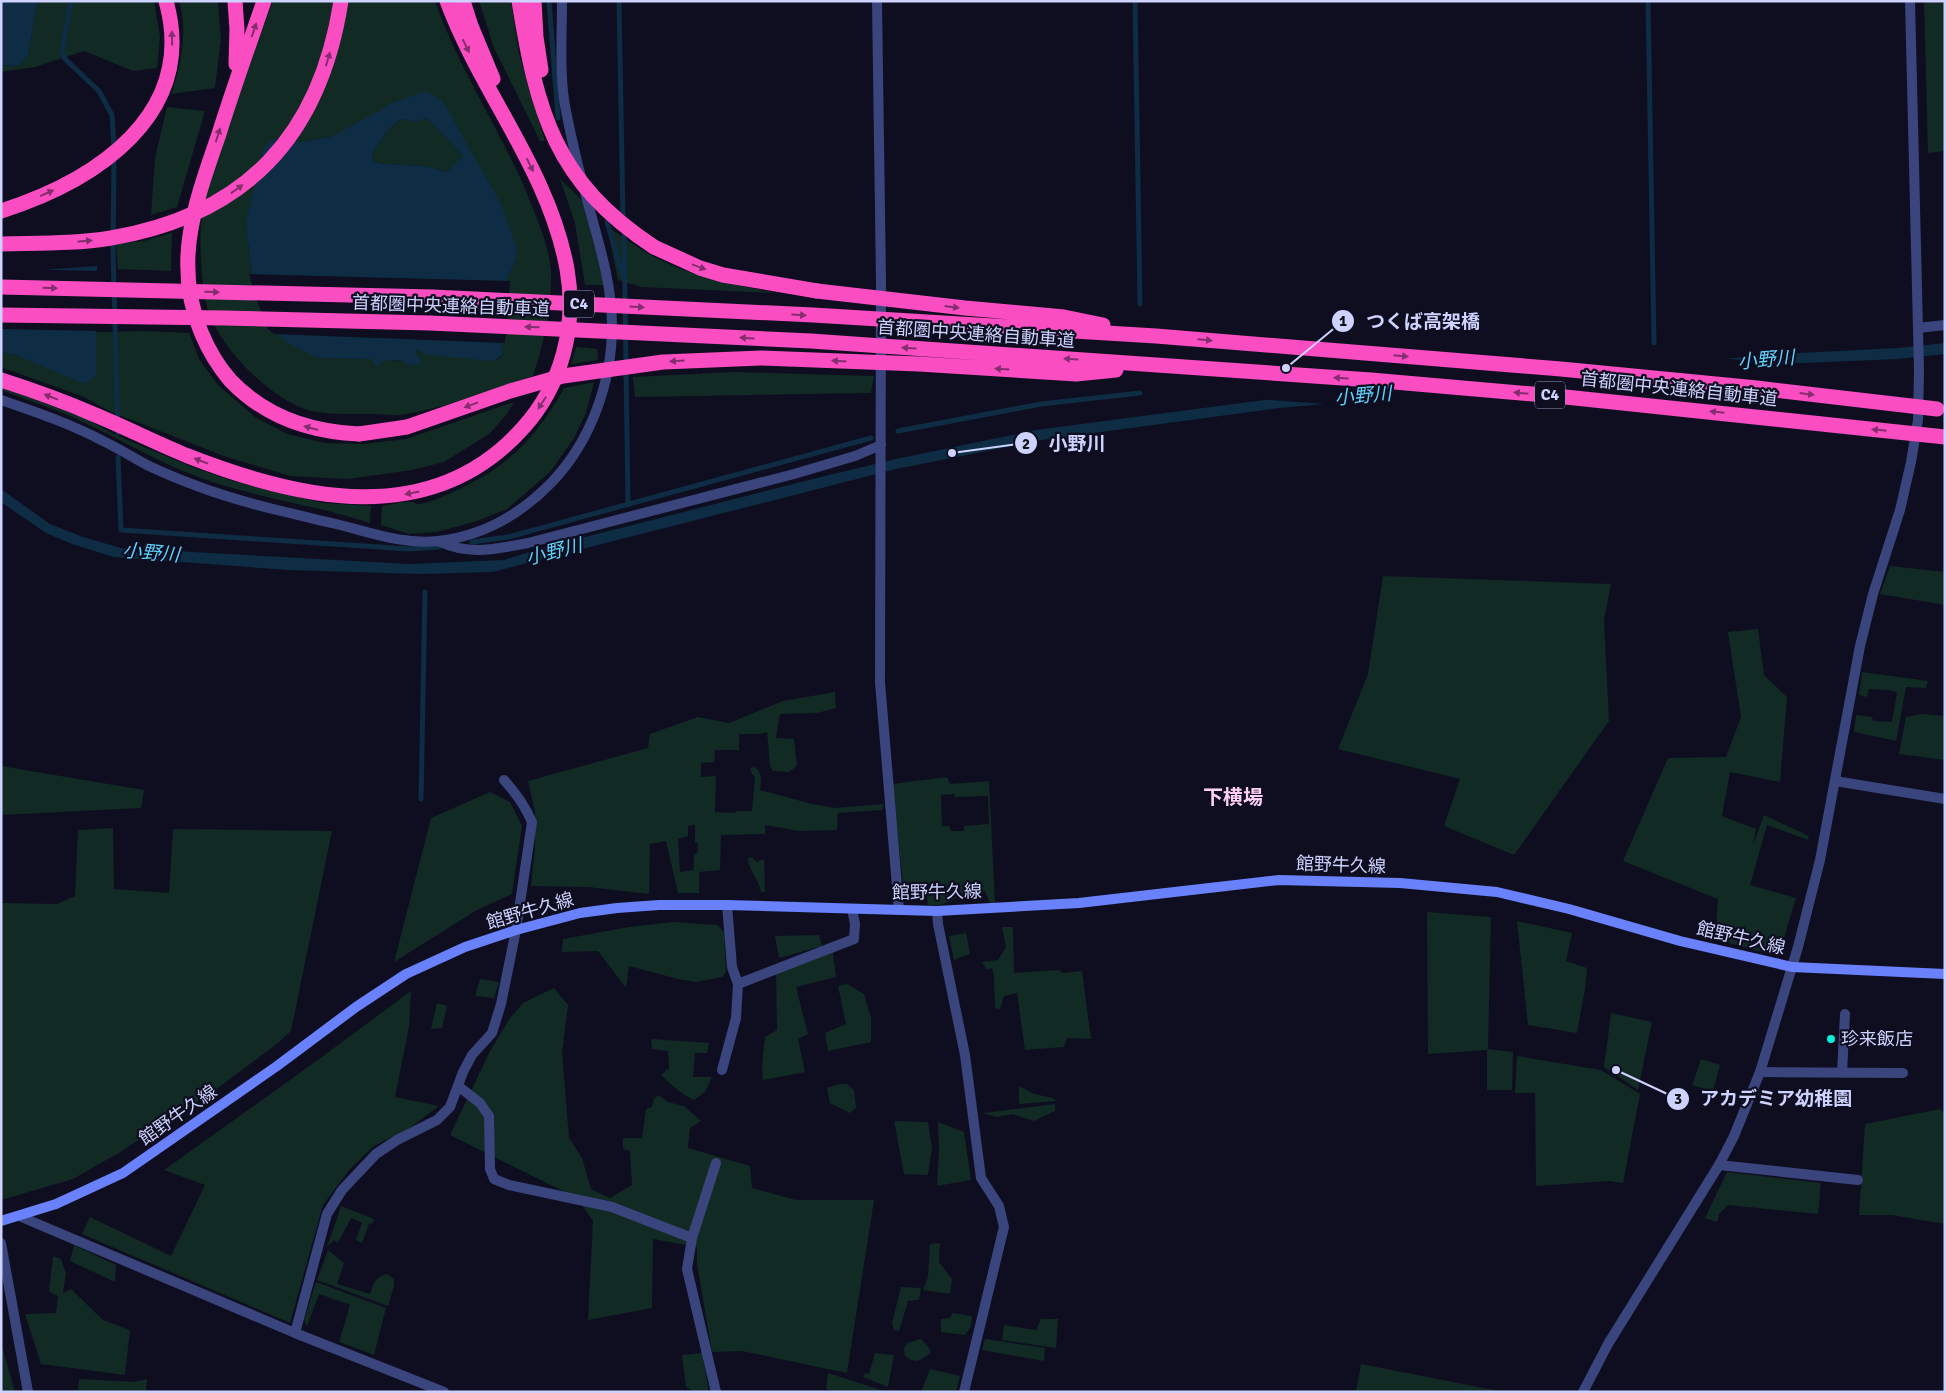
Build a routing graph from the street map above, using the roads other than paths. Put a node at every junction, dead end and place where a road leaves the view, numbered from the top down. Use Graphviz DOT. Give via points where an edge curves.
graph roads {
  1 [pos="166,1"];
  2 [pos="235,1"];
  3 [pos="264,1"];
  4 [pos="341,1"];
  5 [pos="447,1"];
  6 [pos="463,1"];
  7 [pos="519,1"];
  8 [pos="534,1"];
  9 [pos="562,1"];
  10 [pos="877,1"];
  11 [pos="1910,1"];
  12 [pos="227,110"];
  13 [pos="508,122"];
  14 [pos="1,210"];
  15 [pos="1,244"];
  16 [pos="654,247"];
  17 [pos="1,287"];
  18 [pos="1,315"];
  19 [pos="1945,325"];
  20 [pos="1918,333"];
  21 [pos="1156,336"];
  22 [pos="1155,366"];
  23 [pos="1,380"];
  24 [pos="1,400"];
  25 [pos="1942,409"];
  26 [pos="1945,437"];
  27 [pos="881,449"];
  28 [pos="438,541"];
  29 [pos="504,780"];
  30 [pos="1836,781"];
  31 [pos="1945,799"];
  32 [pos="727,905"];
  33 [pos="852,909"];
  34 [pos="899,910"];
  35 [pos="937,910"];
  36 [pos="516,930"];
  37 [pos="1792,967"];
  38 [pos="1945,974"];
  39 [pos="738,984"];
  40 [pos="1845,1014"];
  41 [pos="722,1070"];
  42 [pos="1760,1072"];
  43 [pos="1842,1073"];
  44 [pos="1903,1073"];
  45 [pos="458,1086"];
  46 [pos="716,1163"];
  47 [pos="1719,1165"];
  48 [pos="1858,1180"];
  49 [pos="19,1216"];
  50 [pos="1,1221"];
  51 [pos="692,1238"];
  52 [pos="1,1243"];
  53 [pos="295,1333"];
  54 [pos="28,1392"];
  55 [pos="444,1392"];
  56 [pos="716,1392"];
  57 [pos="964,1392"];
  58 [pos="1583,1392"];
  14 -- 1 [label="highway, one-way" via="46,194 97,167 141,127 152,111 168,74 172,34"];
  2 -- 12 [label="highway" via="238,52"];
  12 -- 3 [label="highway, one-way"];
  15 -- 4 [label="highway, one-way, bridge" via="76,242 142,232 197,214 239,188 274,156 313,99 330,53"];
  5 -- 13 [label="highway, one-way" via="474,62"];
  6 -- 13 [label="highway"];
  7 -- 16 [label="highway, bridge" via="535,86 557,147 594,198 624,226"];
  8 -- 16 [label="highway, bridge" via="543,82 566,146 597,193"];
  9 -- 28 [label="street" via="565,108 609,285 612,325 608,374 579,448 542,492 502,522 479,532"];
  10 -- 27 [label="street"];
  11 -- 20 [label="street"];
  22 -- 12 [label="highway, one-way, bridge" via="1076,374 829,360 663,362 563,376 407,427 359,434 334,433 305,426 255,403 213,356 194,315 187,277 189,232 194,207"];
  13 -- 23 [label="highway, one-way" via="550,211 566,267 570,318 562,360 546,395 528,422 491,458 447,483 404,495 366,497 336,496 284,486 187,456 92,413"];
  16 -- 21 [label="highway, one-way, bridge" via="700,268 757,282 1064,317"];
  17 -- 21 [label="highway, 首都圏中央連絡自動車道 / C4, one-way, bridge" via="433,297"];
  22 -- 18 [label="highway, 首都圏中央連絡自動車道 / C4, one-way, bridge" via="615,331 430,323"];
  19 -- 20 [label="street"];
  20 -- 30 [label="street" via="1918,420 1911,462 1860,646"];
  21 -- 25 [label="highway, 首都圏中央連絡自動車道 / C4, one-way, bridge" via="1571,370"];
  26 -- 22 [label="highway, 首都圏中央連絡自動車道 / C4, one-way, bridge" via="1556,396"];
  24 -- 28 [label="street" via="45,415 200,487 403,541"];
  27 -- 28 [label="street" via="528,542 484,551 454,548"];
  27 -- 34 [label="street" via="880,682"];
  29 -- 36 [label="street" via="527,809 532,822"];
  30 -- 31 [label="street"];
  30 -- 37 [label="street" via="1820,860"];
  32 -- 33 [label="main road, 館野牛久線"];
  32 -- 36 [label="main road, 館野牛久線" via="617,908 580,913"];
  32 -- 39 [label="street" via="732,967"];
  33 -- 34 [label="main road, 館野牛久線"];
  33 -- 39 [label="street" via="854,939"];
  34 -- 35 [label="main road, 館野牛久線"];
  35 -- 37 [label="main road, 館野牛久線" via="1079,903 1279,880 1446,886 1498,892"];
  35 -- 57 [label="street" via="965,1055 982,1178 999,1206 1004,1227"];
  36 -- 45 [label="street" via="492,1032 472,1055"];
  36 -- 49 [label="main road, 館野牛久線" via="465,947 406,974 123,1173 56,1204"];
  37 -- 38 [label="main road, 館野牛久線"];
  37 -- 42 [label="street"];
  39 -- 41 [label="street" via="736,1018"];
  40 -- 43 [label="street"];
  42 -- 43 [label="street"];
  42 -- 47 [label="street"];
  43 -- 44 [label="street"];
  45 -- 51 [label="street" via="480,1103 489,1116 490,1169 494,1179 612,1207"];
  45 -- 53 [label="street" via="450,1107 437,1120 376,1154 334,1202 327,1214"];
  46 -- 51 [label="street"];
  47 -- 48 [label="street"];
  47 -- 58 [label="street" via="1608,1344"];
  49 -- 50 [label="main road, 館野牛久線"];
  49 -- 53 [label="street"];
  51 -- 56 [label="street" via="687,1269"];
  52 -- 54 [label="street"];
  53 -- 55 [label="street"];
}
